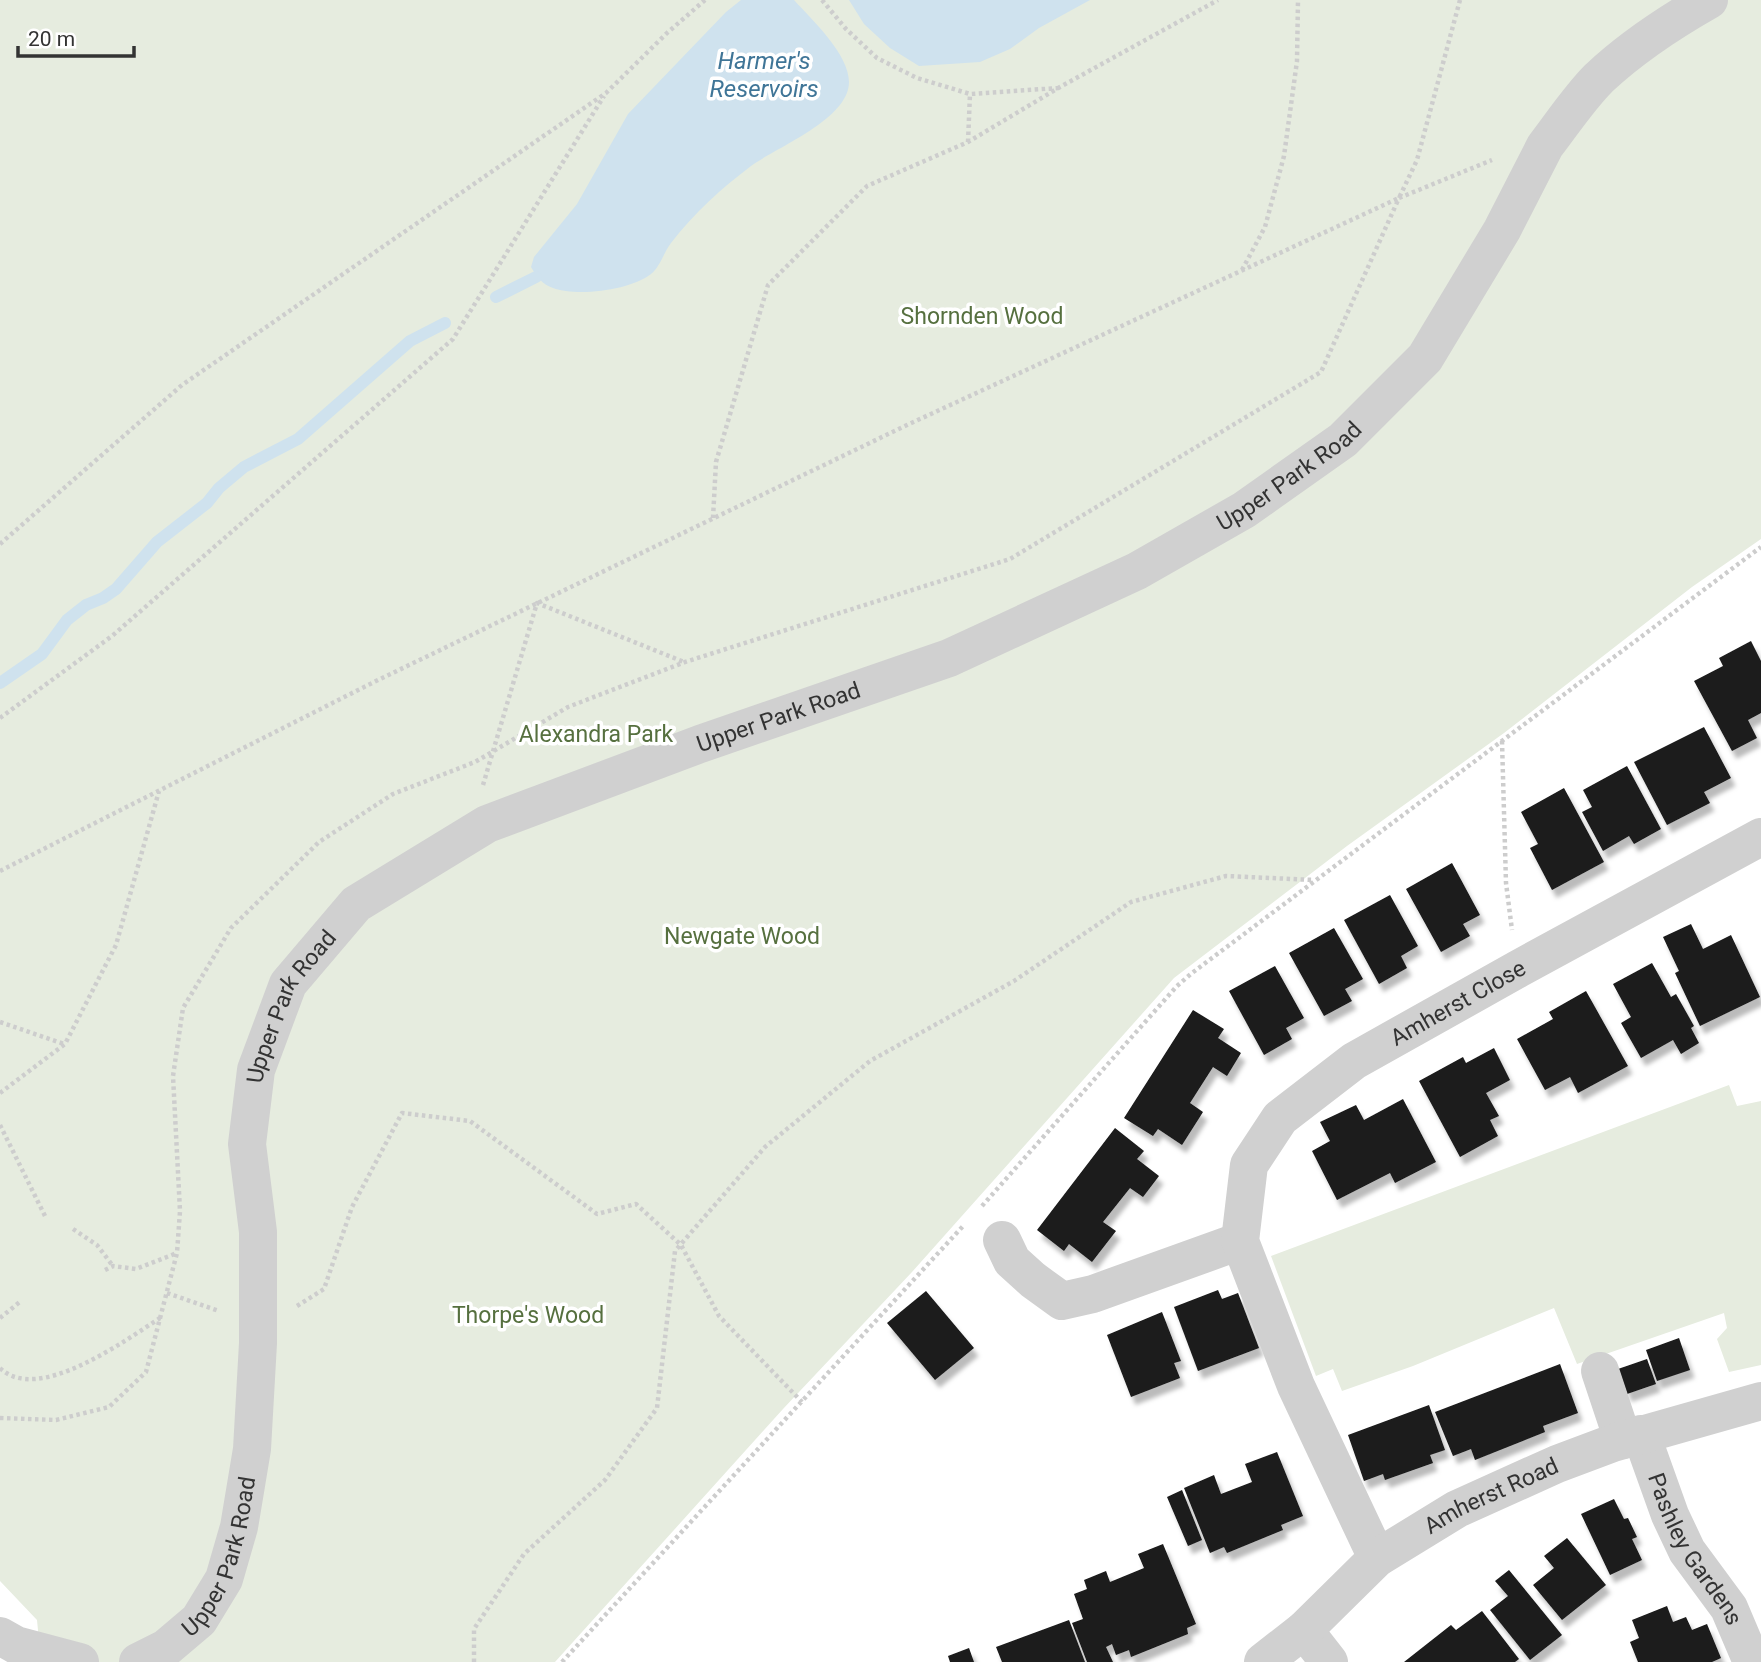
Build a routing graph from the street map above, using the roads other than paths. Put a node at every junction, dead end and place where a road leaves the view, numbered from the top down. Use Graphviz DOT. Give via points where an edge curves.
graph roads {
  1 [pos="1709,0"];
  2 [pos="1761,837"];
  3 [pos="1002,1240"];
  4 [pos="1240,1241"];
  5 [pos="1600,1371"];
  6 [pos="1761,1401"];
  7 [pos="1632,1437"];
  8 [pos="1377,1559"];
  9 [pos="1304,1630"];
  10 [pos="0,1636"];
  11 [pos="80,1662"];
  12 [pos="138,1662"];
  13 [pos="1263,1662"];
  14 [pos="1329,1662"];
  15 [pos="1752,1662"];
  1 -- 12 [label="street, Upper Park Road" via="1673,21 1599,79 1552,136 1425,358 1343,440 1244,510 1137,571 949,658 487,824 356,904 288,984 257,1070 247,1144 258,1232 258,1324 252,1449 239,1527 224,1579 200,1620 166,1648"];
  2 -- 4 [label="street, Amherst Close" via="1354,1061 1280,1118 1249,1166"];
  3 -- 4 [label="street" via="1012,1261 1062,1301"];
  4 -- 8 [label="street, Amherst Close" via="1296,1386"];
  5 -- 7 [label="street, Pashley Gardens"];
  6 -- 7 [label="street, Amherst Road"];
  7 -- 8 [label="street, Amherst Road" via="1557,1464 1457,1509"];
  7 -- 15 [label="street, Pashley Gardens" via="1687,1550 1729,1608"];
  8 -- 9 [label="street, Amherst Road"];
  9 -- 13 [label="street, Amherst Road"];
  9 -- 14 [label="street"];
  10 -- 11 [label="street" via="16,1645"];
}
